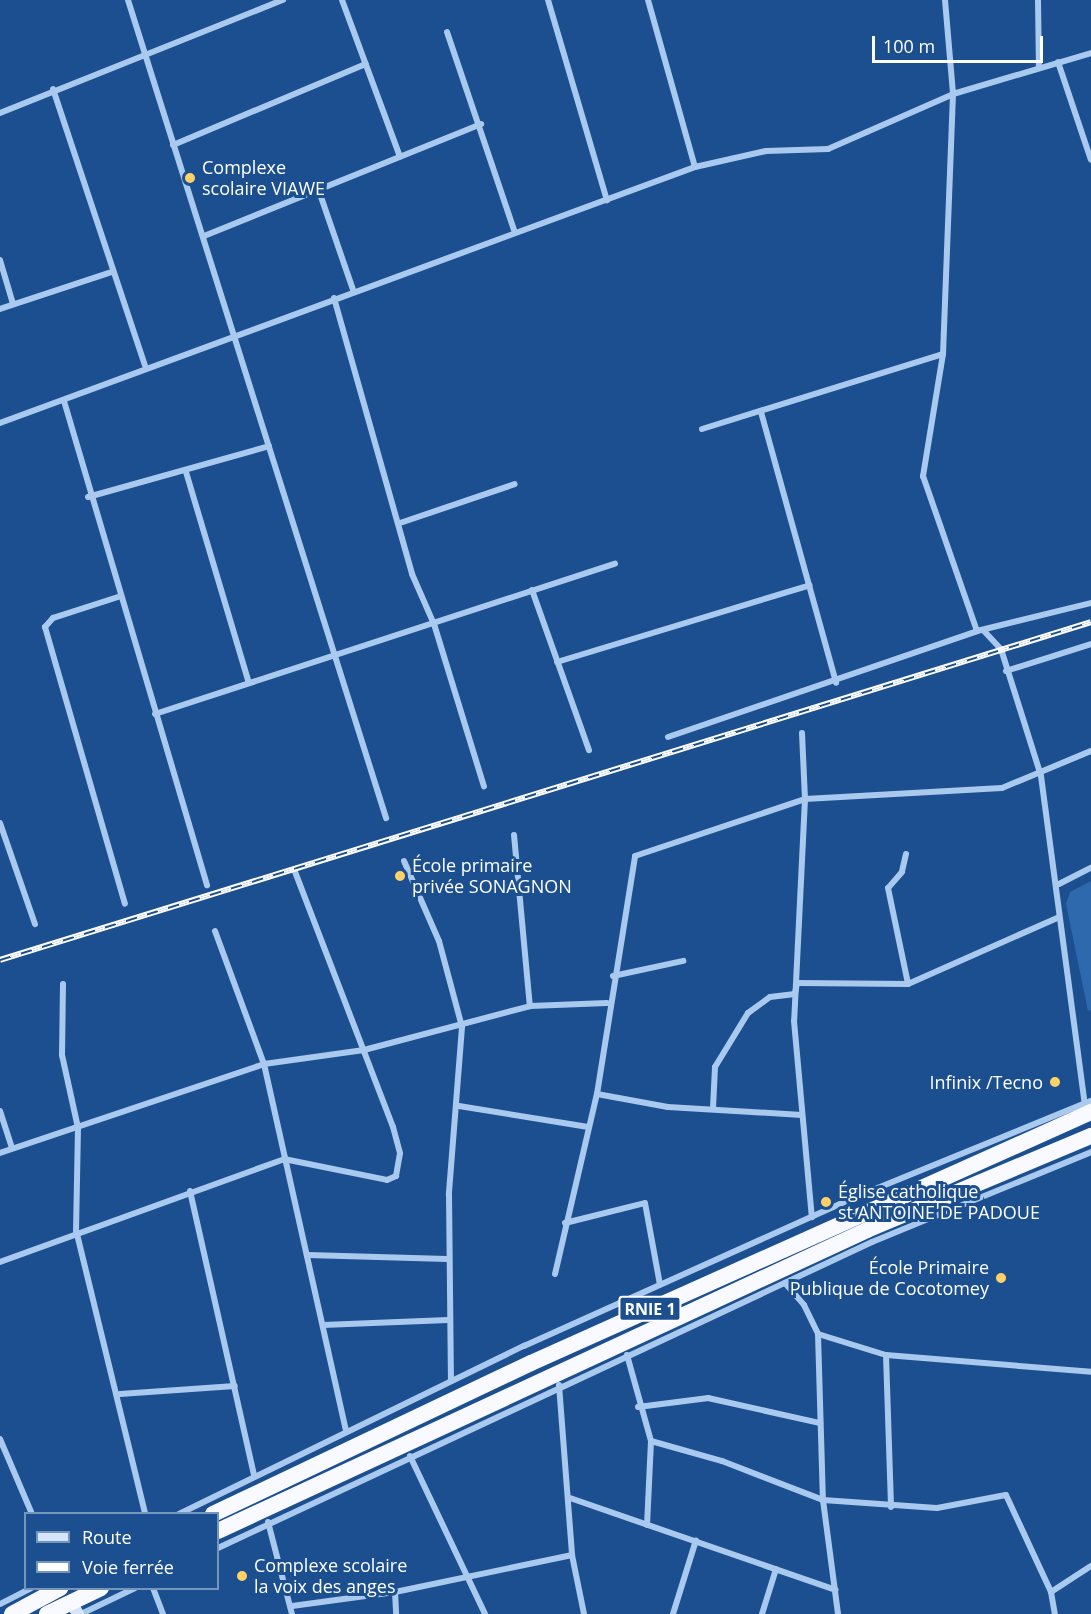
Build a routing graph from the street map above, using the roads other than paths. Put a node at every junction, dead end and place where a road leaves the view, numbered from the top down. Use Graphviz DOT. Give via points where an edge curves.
graph roads {
  1 [pos="128,0"];
  2 [pos="283,0"];
  3 [pos="342,0"];
  4 [pos="548,0"];
  5 [pos="648,0"];
  6 [pos="945,0"];
  7 [pos="1038,0"];
  8 [pos="447,32"];
  9 [pos="1091,53"];
  10 [pos="142,54"];
  11 [pos="1058,62"];
  12 [pos="366,64"];
  13 [pos="1039,68"];
  14 [pos="53,89"];
  15 [pos="953,94"];
  16 [pos="0,113"];
  17 [pos="481,124"];
  18 [pos="173,145"];
  19 [pos="400,158"];
  20 [pos="1091,160"];
  21 [pos="695,167"];
  22 [pos="319,191"];
  23 [pos="608,201"];
  24 [pos="514,230"];
  25 [pos="204,236"];
  26 [pos="0,260"];
  27 [pos="112,272"];
  28 [pos="353,290"];
  29 [pos="334,298"];
  30 [pos="13,304"];
  31 [pos="0,309"];
  32 [pos="236,334"];
  33 [pos="943,354"];
  34 [pos="145,365"];
  35 [pos="64,401"];
  36 [pos="761,412"];
  37 [pos="0,423"];
  38 [pos="702,429"];
  39 [pos="268,446"];
  40 [pos="186,472"];
  41 [pos="515,484"];
  42 [pos="88,497"];
  43 [pos="400,523"];
  44 [pos="615,564"];
  45 [pos="810,585"];
  46 [pos="532,590"];
  47 [pos="118,597"];
  48 [pos="1091,603"];
  49 [pos="434,624"];
  50 [pos="980,631"];
  51 [pos="1091,644"];
  52 [pos="337,651"];
  53 [pos="557,663"];
  54 [pos="1005,671"];
  55 [pos="249,683"];
  56 [pos="836,683"];
  57 [pos="155,714"];
  58 [pos="802,734"];
  59 [pos="668,737"];
  60 [pos="589,750"];
  61 [pos="1091,751"];
  62 [pos="1041,776"];
  63 [pos="484,787"];
  64 [pos="805,799"];
  65 [pos="386,818"];
  66 [pos="0,823"];
  67 [pos="514,835"];
  68 [pos="906,854"];
  69 [pos="404,861"];
  70 [pos="1091,868"];
  71 [pos="294,869"];
  72 [pos="1059,884"];
  73 [pos="207,885"];
  74 [pos="124,904"];
  75 [pos="1059,917"];
  76 [pos="35,924"];
  77 [pos="215,931"];
  78 [pos="683,961"];
  79 [pos="613,976"];
  80 [pos="797,983"];
  81 [pos="63,984"];
  82 [pos="908,984"];
  83 [pos="607,1003"];
  84 [pos="530,1006"];
  85 [pos="462,1027"];
  86 [pos="364,1050"];
  87 [pos="264,1064"];
  88 [pos="597,1094"];
  89 [pos="459,1106"];
  90 [pos="713,1108"];
  91 [pos="0,1111"];
  92 [pos="1089,1111"];
  93 [pos="802,1115"];
  94 [pos="588,1127"];
  95 [pos="78,1128"];
  96 [pos="1091,1136"];
  97 [pos="12,1148"];
  98 [pos="1091,1152"];
  99 [pos="0,1153"];
  100 [pos="284,1160"];
  101 [pos="190,1191"];
  102 [pos="812,1217"];
  103 [pos="565,1223"];
  104 [pos="76,1230"];
  105 [pos="308,1255"];
  106 [pos="447,1259"];
  107 [pos="0,1262"];
  108 [pos="555,1274"];
  109 [pos="785,1283"];
  110 [pos="660,1285"];
  111 [pos="448,1320"];
  112 [pos="323,1325"];
  113 [pos="818,1334"];
  114 [pos="627,1355"];
  115 [pos="886,1355"];
  116 [pos="1091,1372"];
  117 [pos="451,1381"];
  118 [pos="560,1385"];
  119 [pos="236,1386"];
  120 [pos="120,1394"];
  121 [pos="638,1407"];
  122 [pos="820,1423"];
  123 [pos="346,1430"];
  124 [pos="0,1439"];
  125 [pos="651,1441"];
  126 [pos="2,1449"];
  127 [pos="410,1455"];
  128 [pos="254,1476"];
  129 [pos="570,1498"];
  130 [pos="823,1500"];
  131 [pos="891,1507"];
  132 [pos="31,1512"];
  133 [pos="145,1512"];
  134 [pos="183,1512"];
  135 [pos="217,1512"];
  136 [pos="268,1522"];
  137 [pos="647,1525"];
  138 [pos="219,1531"];
  139 [pos="696,1540"];
  140 [pos="219,1547"];
  141 [pos="572,1555"];
  142 [pos="1091,1566"];
  143 [pos="776,1569"];
  144 [pos="468,1576"];
  145 [pos="27,1590"];
  146 [pos="56,1590"];
  147 [pos="99,1590"];
  148 [pos="130,1590"];
  149 [pos="154,1590"];
  150 [pos="836,1590"];
  151 [pos="395,1592"];
  152 [pos="1052,1592"];
  153 [pos="0,1604"];
  154 [pos="292,1606"];
  155 [pos="77,1610"];
  156 [pos="12,1614"];
  157 [pos="47,1614"];
  158 [pos="163,1614"];
  159 [pos="292,1614"];
  160 [pos="396,1614"];
  161 [pos="485,1614"];
  162 [pos="584,1614"];
  163 [pos="673,1614"];
  164 [pos="762,1614"];
  165 [pos="838,1614"];
  166 [pos="1054,1614"];
  1 -- 10 [label="street"];
  2 -- 10 [label="street"];
  3 -- 12 [label="street"];
  4 -- 23 [label="street"];
  5 -- 21 [label="street"];
  6 -- 15 [label="street"];
  7 -- 13 [label="street"];
  8 -- 17 [label="street"];
  9 -- 11 [label="street"];
  10 -- 14 [label="street"];
  10 -- 18 [label="street"];
  11 -- 13 [label="street"];
  11 -- 20 [label="street"];
  12 -- 18 [label="street"];
  12 -- 19 [label="street"];
  13 -- 15 [label="street"];
  14 -- 16 [label="street"];
  14 -- 27 [label="street"];
  15 -- 21 [label="street" via="828,149 766,151"];
  15 -- 33 [label="street"];
  17 -- 19 [label="street"];
  17 -- 24 [label="street"];
  18 -- 25 [label="street"];
  19 -- 22 [label="street"];
  21 -- 23 [label="street"];
  22 -- 25 [label="street"];
  22 -- 28 [label="street"];
  23 -- 24 [label="street"];
  24 -- 28 [label="street"];
  25 -- 32 [label="street"];
  26 -- 30 [label="street"];
  27 -- 30 [label="street"];
  27 -- 34 [label="street"];
  28 -- 29 [label="street"];
  29 -- 32 [label="street"];
  29 -- 43 [label="street"];
  30 -- 31 [label="street"];
  32 -- 34 [label="street"];
  32 -- 39 [label="street"];
  33 -- 36 [label="street"];
  33 -- 50 [label="street" via="924,486"];
  34 -- 35 [label="street"];
  35 -- 37 [label="street"];
  35 -- 42 [label="street"];
  36 -- 38 [label="street"];
  36 -- 45 [label="street"];
  39 -- 40 [label="street"];
  39 -- 52 [label="street"];
  40 -- 42 [label="street"];
  40 -- 55 [label="street"];
  41 -- 43 [label="street"];
  42 -- 47 [label="street"];
  43 -- 49 [label="street" via="412,574"];
  44 -- 46 [label="street"];
  45 -- 53 [label="street"];
  45 -- 56 [label="street"];
  46 -- 49 [label="street"];
  46 -- 53 [label="street"];
  47 -- 57 [label="street"];
  47 -- 74 [label="street" via="52,618 45,627"];
  48 -- 50 [label="street"];
  49 -- 52 [label="street"];
  49 -- 63 [label="street"];
  50 -- 54 [label="street" via="1001,649"];
  50 -- 56 [label="street"];
  51 -- 54 [label="street"];
  52 -- 55 [label="street"];
  52 -- 65 [label="street"];
  53 -- 60 [label="street"];
  54 -- 62 [label="street"];
  55 -- 57 [label="street"];
  56 -- 59 [label="street"];
  57 -- 73 [label="street"];
  58 -- 64 [label="street"];
  61 -- 62 [label="street"];
  62 -- 64 [label="street" via="1002,788"];
  62 -- 72 [label="street"];
  64 -- 79 [label="street" via="635,856"];
  64 -- 80 [label="street"];
  66 -- 76 [label="street"];
  67 -- 84 [label="street"];
  68 -- 82 [label="street" via="907,864 888,888"];
  69 -- 85 [label="street" via="439,941"];
  70 -- 72 [label="street"];
  71 -- 86 [label="street"];
  72 -- 75 [label="street"];
  75 -- 82 [label="street"];
  75 -- 92 [label="street"];
  77 -- 87 [label="street"];
  78 -- 79 [label="street"];
  79 -- 83 [label="street"];
  80 -- 82 [label="street"];
  80 -- 90 [label="street" via="795,994 770,997 748,1013 716,1067"];
  80 -- 93 [label="street" via="794,1021"];
  81 -- 95 [label="street" via="62,1055"];
  83 -- 84 [label="street"];
  83 -- 88 [label="street"];
  84 -- 85 [label="street"];
  85 -- 86 [label="street"];
  85 -- 89 [label="street"];
  86 -- 87 [label="street"];
  86 -- 100 [label="street" via="400,1152 396,1176 387,1180"];
  87 -- 95 [label="street"];
  87 -- 100 [label="street"];
  88 -- 90 [label="street" via="668,1107"];
  88 -- 94 [label="street"];
  89 -- 94 [label="street"];
  89 -- 106 [label="street"];
  90 -- 93 [label="street"];
  91 -- 97 [label="street"];
  92 -- 102 [label="street"];
  92 -- 135 [label="highway, RNIE 1" via="531,1363"];
  93 -- 102 [label="street"];
  94 -- 103 [label="street"];
  95 -- 97 [label="street"];
  95 -- 104 [label="street"];
  96 -- 138 [label="highway, RNIE 1" via="867,1230"];
  97 -- 99 [label="street"];
  98 -- 109 [label="street"];
  100 -- 101 [label="street"];
  100 -- 105 [label="street"];
  101 -- 104 [label="street"];
  101 -- 119 [label="street"];
  102 -- 110 [label="street"];
  103 -- 108 [label="street"];
  103 -- 110 [label="street" via="645,1203"];
  104 -- 107 [label="street"];
  104 -- 120 [label="street"];
  105 -- 106 [label="street"];
  105 -- 112 [label="street"];
  106 -- 111 [label="street"];
  109 -- 113 [label="street" via="804,1305"];
  109 -- 114 [label="street"];
  110 -- 117 [label="street"];
  111 -- 112 [label="street"];
  111 -- 117 [label="street"];
  112 -- 123 [label="street"];
  113 -- 115 [label="street"];
  113 -- 122 [label="street"];
  114 -- 118 [label="street"];
  114 -- 121 [label="street"];
  115 -- 116 [label="street"];
  115 -- 131 [label="street"];
  117 -- 123 [label="street"];
  118 -- 127 [label="street"];
  118 -- 129 [label="street"];
  119 -- 120 [label="street"];
  119 -- 128 [label="street"];
  120 -- 133 [label="street"];
  121 -- 122 [label="street" via="708,1398"];
  121 -- 125 [label="street"];
  122 -- 130 [label="street"];
  123 -- 128 [label="street"];
  124 -- 126 [label="street"];
  125 -- 130 [label="street" via="722,1461"];
  125 -- 137 [label="street"];
  126 -- 132 [label="street"];
  127 -- 136 [label="street"];
  127 -- 144 [label="street"];
  128 -- 134 [label="street"];
  129 -- 137 [label="street"];
  129 -- 141 [label="street"];
  130 -- 131 [label="street"];
  130 -- 150 [label="street"];
  131 -- 152 [label="street" via="937,1508 1006,1495"];
  136 -- 140 [label="street"];
  136 -- 154 [label="street"];
  137 -- 139 [label="street"];
  139 -- 143 [label="street"];
  139 -- 163 [label="street"];
  141 -- 144 [label="street"];
  141 -- 162 [label="street"];
  142 -- 152 [label="street"];
  143 -- 150 [label="street"];
  143 -- 164 [label="street"];
  144 -- 151 [label="street"];
  144 -- 161 [label="street"];
  145 -- 153 [label="street"];
  146 -- 156 [label="highway"];
  147 -- 155 [label="highway"];
  148 -- 155 [label="street"];
  149 -- 158 [label="street"];
  150 -- 165 [label="street"];
  151 -- 154 [label="street"];
  151 -- 160 [label="street"];
  152 -- 166 [label="street"];
  154 -- 159 [label="street"];
  155 -- 157 [label="highway"];
}
